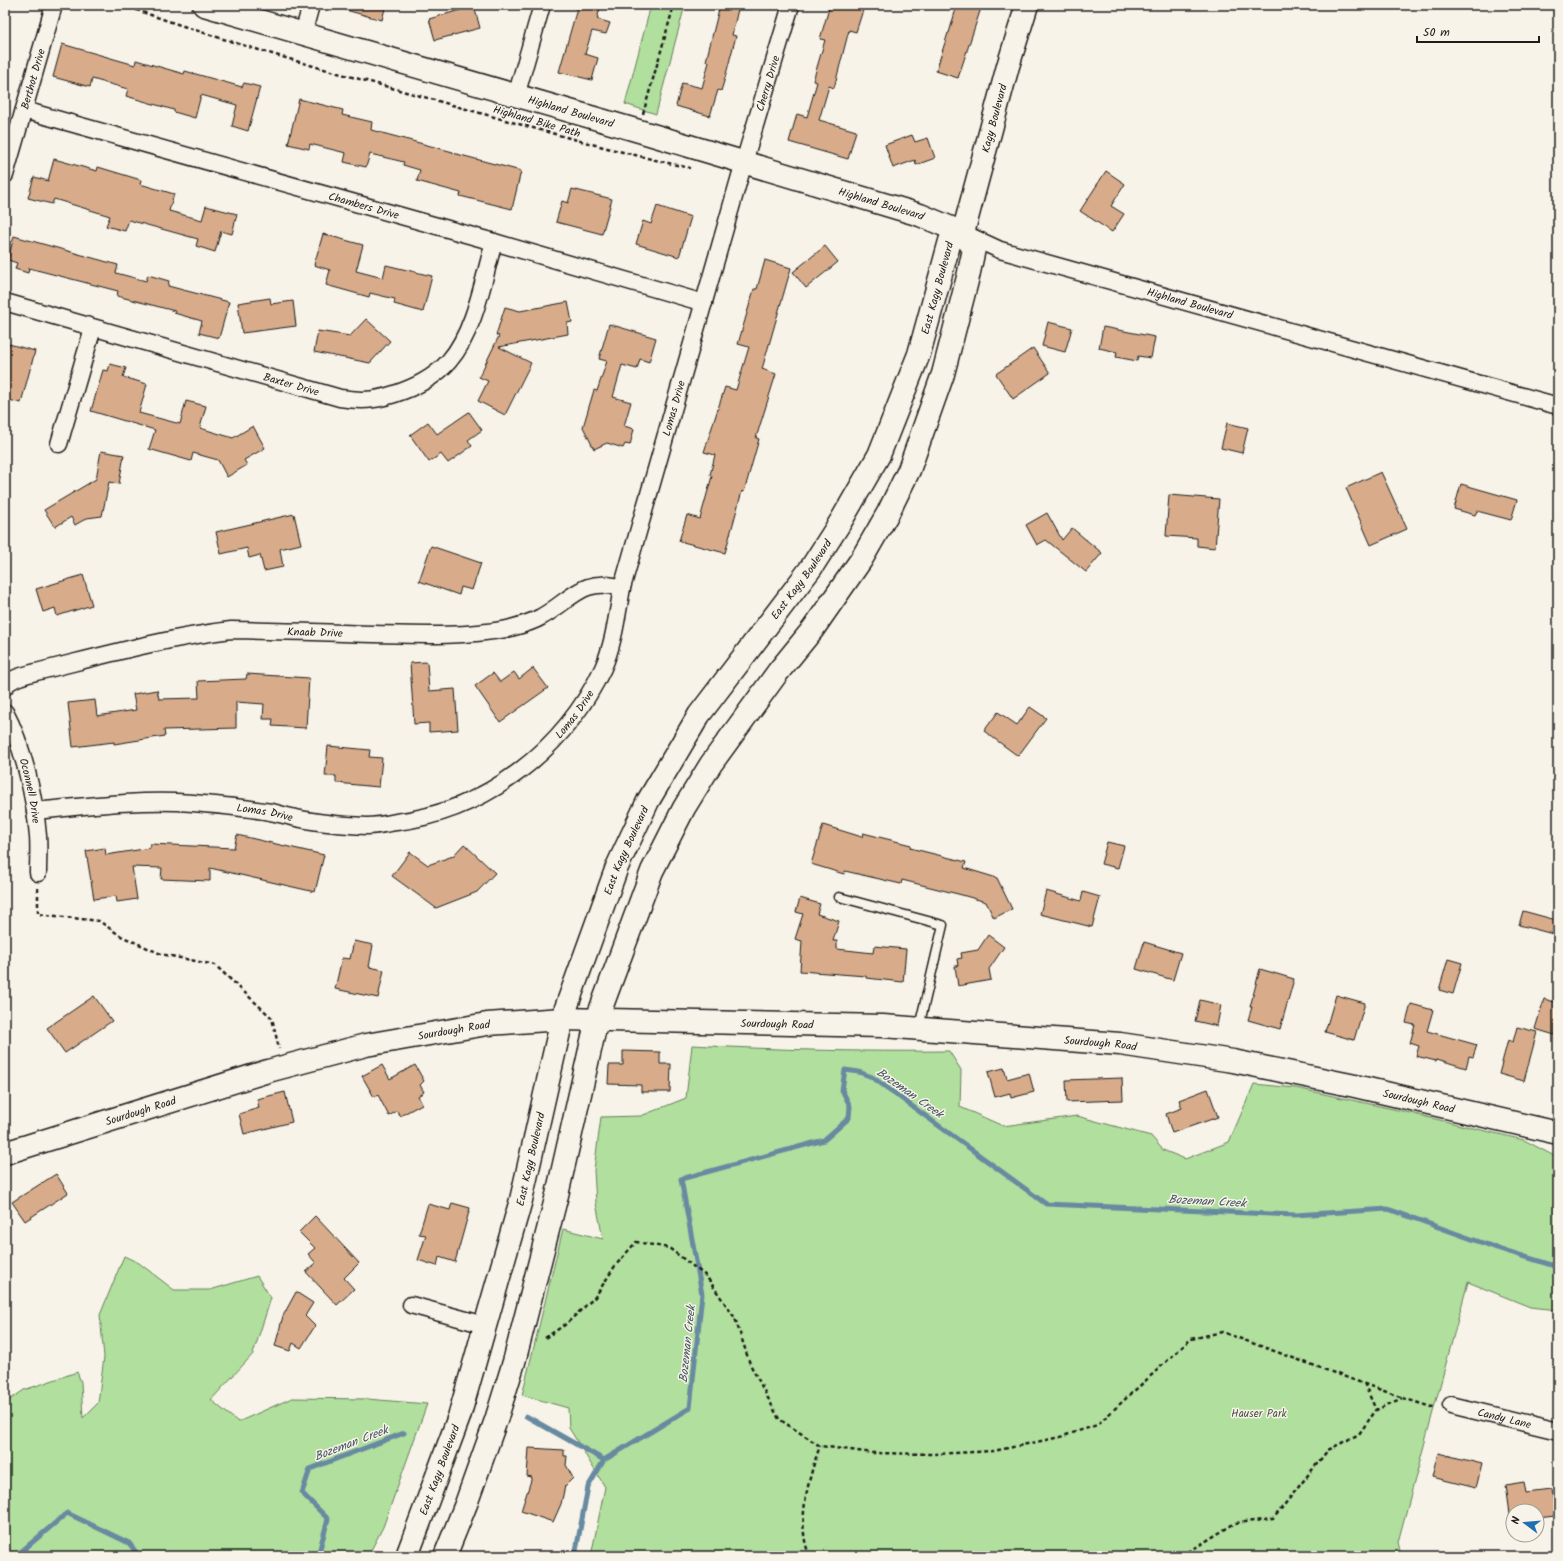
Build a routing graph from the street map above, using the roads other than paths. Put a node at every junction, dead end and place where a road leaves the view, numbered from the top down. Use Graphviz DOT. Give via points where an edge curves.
graph roads {
  1 [pos="54,5"];
  2 [pos="204,5"];
  3 [pos="311,5"];
  4 [pos="542,5"];
  5 [pos="791,5"];
  6 [pos="1027,5"];
  7 [pos="303,34"];
  8 [pos="516,96"];
  9 [pos="24,110"];
  10 [pos="744,162"];
  11 [pos="5,176"];
  12 [pos="963,233"];
  13 [pos="494,242"];
  14 [pos="5,302"];
  15 [pos="704,303"];
  16 [pos="94,328"];
  17 [pos="1558,406"];
  18 [pos="59,444"];
  19 [pos="622,588"];
  20 [pos="5,687"];
  21 [pos="5,712"];
  22 [pos="35,811"];
  23 [pos="38,873"];
  24 [pos="838,897"];
  25 [pos="562,1019"];
  26 [pos="597,1019"];
  27 [pos="918,1028"];
  28 [pos="1558,1133"];
  29 [pos="5,1153"];
  30 [pos="411,1305"];
  31 [pos="485,1325"];
  32 [pos="1451,1405"];
  33 [pos="1558,1431"];
  34 [pos="407,1556"];
  35 [pos="445,1556"];
  1 -- 9 [label="street, Berthot Drive"];
  2 -- 7 [label="main road, Highland Boulevard"];
  3 -- 7 [label="street"];
  4 -- 8 [label="street"];
  5 -- 10 [label="street, Cherry Drive"];
  6 -- 12 [label="main road, Kagy Boulevard"];
  7 -- 8 [label="main road, Highland Boulevard"];
  8 -- 10 [label="main road, Highland Boulevard"];
  9 -- 11 [label="street, Berthot Drive"];
  9 -- 13 [label="street, Chambers Drive"];
  10 -- 12 [label="main road, Highland Boulevard" via="920,214"];
  10 -- 15 [label="street, Lomas Drive"];
  12 -- 17 [label="street, Highland Boulevard" via="1000,250"];
  12 -- 25 [label="main road, East Kagy Boulevard" via="950,241 919,354 879,455 812,568 699,715 648,801 617,867"];
  12 -- 26 [label="main road, East Kagy Boulevard" via="974,249 968,277 943,374 909,470 861,560 813,629 778,672 711,764 684,808 652,871"];
  13 -- 15 [label="street, Chambers Drive"];
  13 -- 16 [label="street, Baxter Drive" via="474,314 462,342 449,362 412,388 384,398 361,401 340,398"];
  14 -- 16 [label="street, Baxter Drive"];
  15 -- 19 [label="street, Lomas Drive"];
  16 -- 18 [label="street"];
  19 -- 20 [label="street, Knaab Drive" via="610,584 594,584 576,592 540,618 483,633 419,635 231,630 210,632 32,673 17,678"];
  19 -- 22 [label="street, Lomas Drive" via="611,647 581,706 563,730 544,752 502,783 481,796 437,814 369,826 324,823 266,811 190,803 124,803"];
  21 -- 22 [label="street, Oconnell Drive" via="13,726"];
  22 -- 23 [label="street, Oconnell Drive"];
  24 -- 27 [label="lane" via="943,925"];
  25 -- 26 [label="main road, Sourdough Road"];
  25 -- 29 [label="main road, Sourdough Road" via="487,1024 366,1045 268,1071"];
  25 -- 31 [label="main road, East Kagy Boulevard" via="521,1200"];
  26 -- 27 [label="main road, Sourdough Road"];
  26 -- 35 [label="main road, East Kagy Boulevard" via="557,1195 514,1362"];
  27 -- 28 [label="main road, Sourdough Road" via="1120,1044 1233,1061"];
  30 -- 31 [label="street"];
  31 -- 34 [label="main road, East Kagy Boulevard" via="459,1417"];
  32 -- 33 [label="street, Candy Lane"];
}
